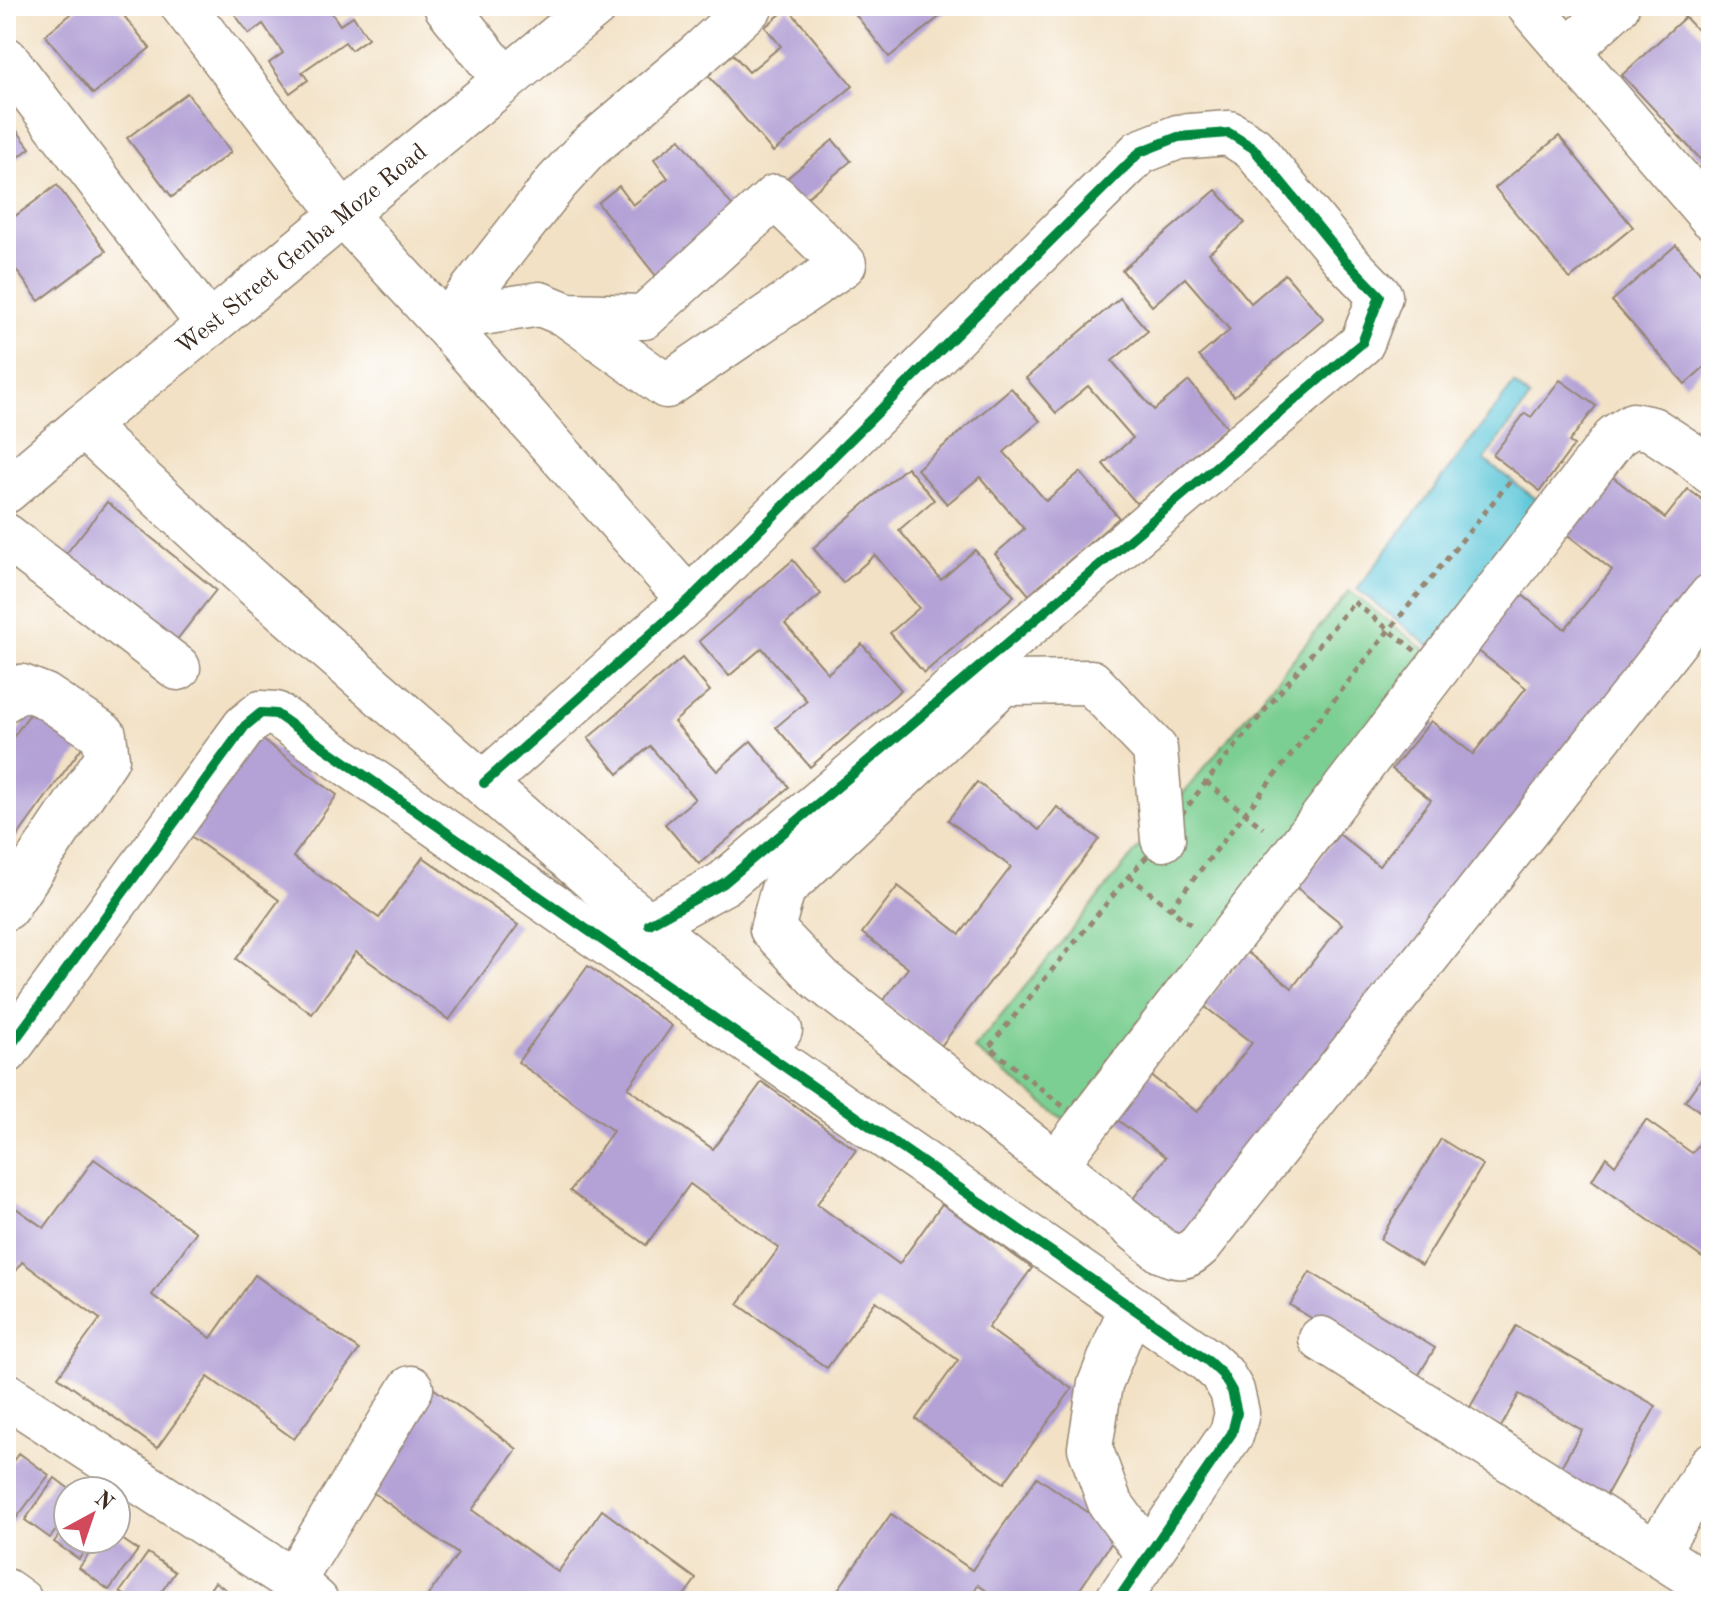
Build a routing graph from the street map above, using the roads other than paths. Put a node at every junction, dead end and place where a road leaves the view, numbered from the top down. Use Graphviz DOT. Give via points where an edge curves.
graph roads {
  1 [pos="183,6"];
  2 [pos="446,6"];
  3 [pos="595,6"];
  4 [pos="751,6"];
  5 [pos="1529,6"];
  6 [pos="1617,6"];
  7 [pos="1568,51"];
  8 [pos="6,59"];
  9 [pos="505,80"];
  10 [pos="343,214"];
  11 [pos="1711,217"];
  12 [pos="567,315"];
  13 [pos="447,322"];
  14 [pos="209,325"];
  15 [pos="83,426"];
  16 [pos="1704,452"];
  17 [pos="6,491"];
  18 [pos="6,536"];
  19 [pos="1711,596"];
  20 [pos="689,600"];
  21 [pos="178,668"];
  22 [pos="6,699"];
  23 [pos="484,783"];
  24 [pos="1163,839"];
  25 [pos="6,908"];
  26 [pos="649,924"];
  27 [pos="780,1030"];
  28 [pos="6,1052"];
  29 [pos="1056,1164"];
  30 [pos="1131,1307"];
  31 [pos="1321,1339"];
  32 [pos="411,1388"];
  33 [pos="6,1395"];
  34 [pos="1711,1465"];
  35 [pos="1656,1552"];
  36 [pos="1148,1555"];
  37 [pos="1711,1588"];
  38 [pos="6,1591"];
  39 [pos="304,1591"];
  40 [pos="20,1601"];
  41 [pos="1117,1601"];
  1 -- 10 [label="street"];
  2 -- 9 [label="street"];
  3 -- 9 [label="street, West Street Genba Moze Road"];
  4 -- 13 [label="street" via="587,149"];
  5 -- 7 [label="street"];
  6 -- 7 [label="street"];
  7 -- 11 [label="street"];
  8 -- 14 [label="street"];
  9 -- 10 [label="street, West Street Genba Moze Road"];
  10 -- 13 [label="street"];
  10 -- 14 [label="street, West Street Genba Moze Road"];
  12 -- 12 [label="street" via="644,317 775,197 844,264 666,386"];
  12 -- 13 [label="street" via="540,304"];
  13 -- 20 [label="street"];
  14 -- 15 [label="street, West Street Genba Moze Road"];
  15 -- 17 [label="street, West Street Genba Moze Road"];
  15 -- 23 [label="street" via="253,583"];
  16 -- 29 [label="street" via="1633,425 1616,436"];
  18 -- 21 [label="street"];
  19 -- 29 [label="street" via="1189,1255 1162,1251"];
  20 -- 23 [label="street"];
  20 -- 26 [label="street" via="1140,152 1178,137 1229,133 1253,148 1380,296 1362,343 724,883"];
  22 -- 25 [label="street" via="22,687 45,696 104,735 107,758"];
  23 -- 26 [label="street"];
  24 -- 29 [label="street" via="1155,749 1091,682 1003,683 783,889 772,929 821,980"];
  26 -- 27 [label="street"];
  28 -- 30 [label="street" via="245,726 261,713 276,714"];
  30 -- 36 [label="street" via="1100,1384 1090,1448 1110,1503"];
  30 -- 36 [label="street" via="1222,1374 1237,1413 1232,1433"];
  31 -- 35 [label="street"];
  32 -- 39 [label="street"];
  33 -- 39 [label="street"];
  34 -- 35 [label="street"];
  35 -- 37 [label="street"];
  36 -- 41 [label="street"];
  38 -- 40 [label="street"];
}
